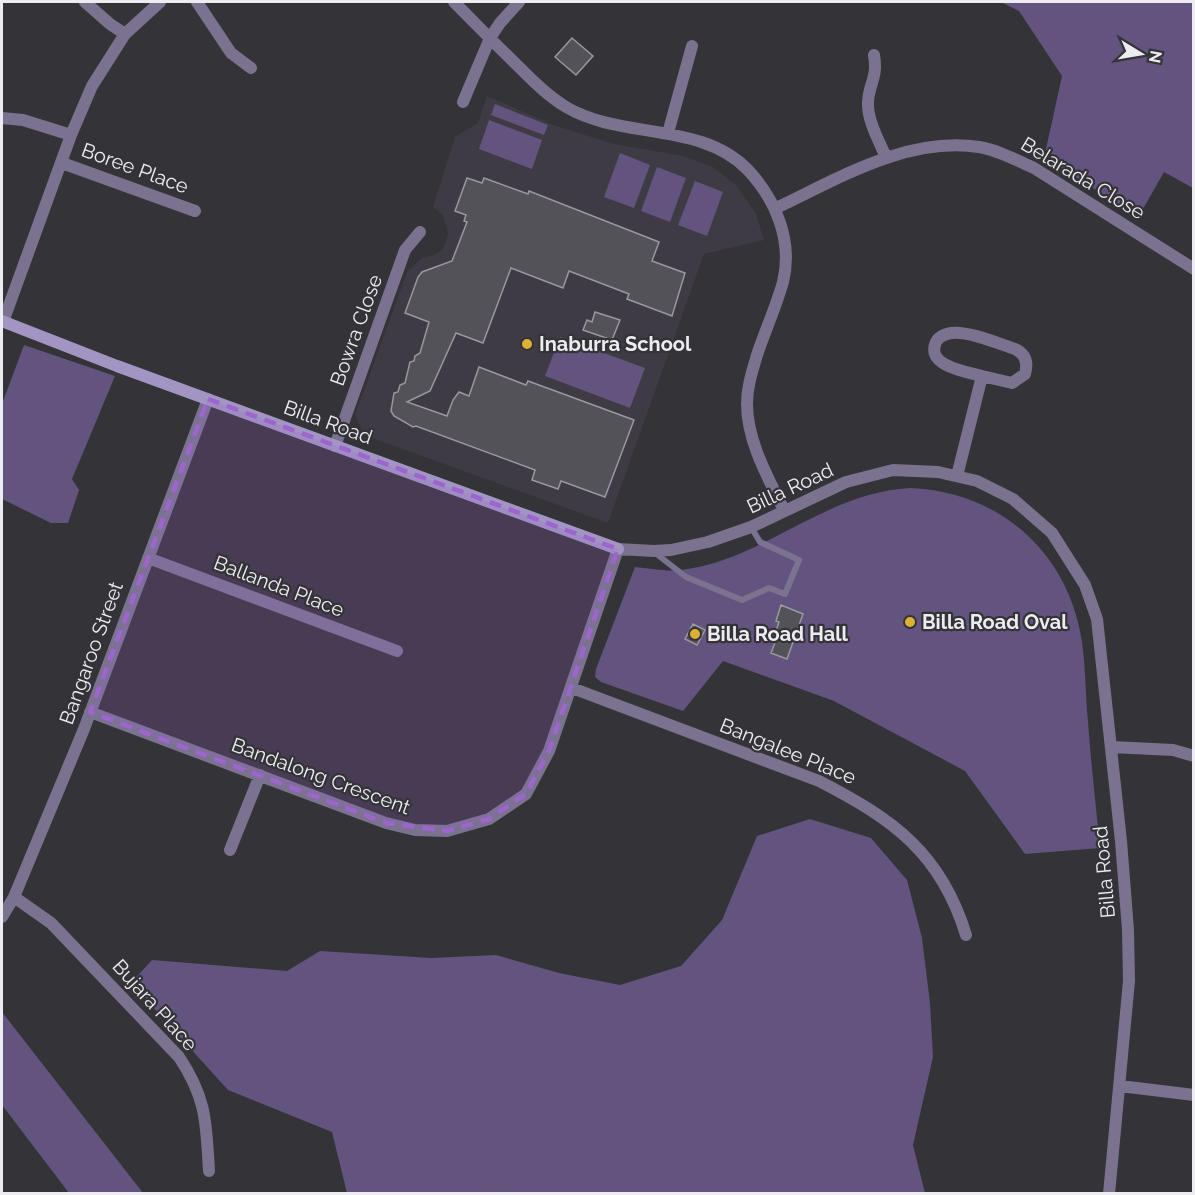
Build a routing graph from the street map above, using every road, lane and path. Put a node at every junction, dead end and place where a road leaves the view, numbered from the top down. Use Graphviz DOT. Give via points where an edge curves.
graph roads {
  1 [pos="85,2"];
  2 [pos="160,2"];
  3 [pos="196,2"];
  4 [pos="454,2"];
  5 [pos="519,2"];
  6 [pos="125,34"];
  7 [pos="490,38"];
  8 [pos="692,46"];
  9 [pos="874,55"];
  10 [pos="251,68"];
  11 [pos="463,102"];
  12 [pos="2,118"];
  13 [pos="668,133"];
  14 [pos="71,135"];
  15 [pos="886,158"];
  16 [pos="62,162"];
  17 [pos="776,208"];
  18 [pos="195,211"];
  19 [pos="420,232"];
  20 [pos="1194,269"];
  21 [pos="2,322"];
  22 [pos="982,376"];
  23 [pos="208,399"];
  24 [pos="335,446"];
  25 [pos="957,476"];
  26 [pos="784,510"];
  27 [pos="751,527"];
  28 [pos="618,549"];
  29 [pos="654,551"];
  30 [pos="148,558"];
  31 [pos="397,651"];
  32 [pos="572,688"];
  33 [pos="90,712"];
  34 [pos="1112,747"];
  35 [pos="1194,756"];
  36 [pos="260,776"];
  37 [pos="230,850"];
  38 [pos="14,897"];
  39 [pos="2,917"];
  40 [pos="966,935"];
  41 [pos="1120,1086"];
  42 [pos="1194,1095"];
  43 [pos="209,1171"];
  44 [pos="1109,1194"];
  1 -- 6 [label="street"];
  2 -- 6 [label="street"];
  3 -- 10 [label="street" via="231,53"];
  4 -- 7 [label="street"];
  5 -- 7 [label="street"];
  6 -- 14 [label="street" via="92,86"];
  7 -- 11 [label="street"];
  7 -- 13 [label="street" via="566,107 598,121"];
  8 -- 13 [label="street"];
  9 -- 15 [label="street" via="876,76 868,104"];
  12 -- 14 [label="street" via="23,120"];
  13 -- 17 [label="street" via="712,146 734,158 760,183"];
  14 -- 16 [label="street"];
  15 -- 17 [label="street, Belarada Close"];
  15 -- 20 [label="street, Belarada Close" via="946,146 978,147 1007,155"];
  16 -- 18 [label="street, Boree Place"];
  16 -- 21 [label="street"];
  17 -- 26 [label="street" via="786,269 748,382 747,404 748,423 763,467"];
  19 -- 24 [label="street, Bowra Close" via="405,250"];
  21 -- 23 [label="street, Billa Road"];
  22 -- 22 [label="street" via="956,369 937,358 937,340 942,335 964,334 1021,351 1026,359 1025,374 1012,383"];
  22 -- 25 [label="street"];
  23 -- 24 [label="street, Billa Road"];
  23 -- 30 [label="street, Bangaroo Street"];
  24 -- 28 [label="street, Billa Road"];
  25 -- 26 [label="street, Billa Road" via="893,470 846,482"];
  25 -- 34 [label="street, Billa Road" via="977,481 1012,499 1052,534 1086,585 1097,619"];
  26 -- 27 [label="street, Billa Road"];
  27 -- 29 [label="street, Billa Road" via="708,542"];
  27 -- 29 [label="lane" via="760,542 799,560 785,594 769,588 741,600 686,577"];
  28 -- 29 [label="street, Billa Road"];
  28 -- 32 [label="street, Bandalong Crescent"];
  30 -- 31 [label="street, Ballanda Place"];
  30 -- 33 [label="street, Bangaroo Street"];
  32 -- 36 [label="street, Bandalong Crescent" via="549,751 526,794 489,819 447,831 416,830 386,823"];
  32 -- 40 [label="street, Bangalee Place" via="819,781 857,801 901,830 932,862 952,894"];
  33 -- 36 [label="street, Bandalong Crescent"];
  33 -- 38 [label="street, Bangaroo Street"];
  34 -- 35 [label="street" via="1173,750"];
  34 -- 41 [label="street, Billa Road" via="1128,930 1129,981"];
  36 -- 37 [label="street"];
  38 -- 39 [label="street, Bangaroo Street"];
  38 -- 43 [label="street, Bujara Place" via="51,923 179,1057 203,1105"];
  41 -- 42 [label="street"];
  41 -- 44 [label="street, Billa Road"];
}
